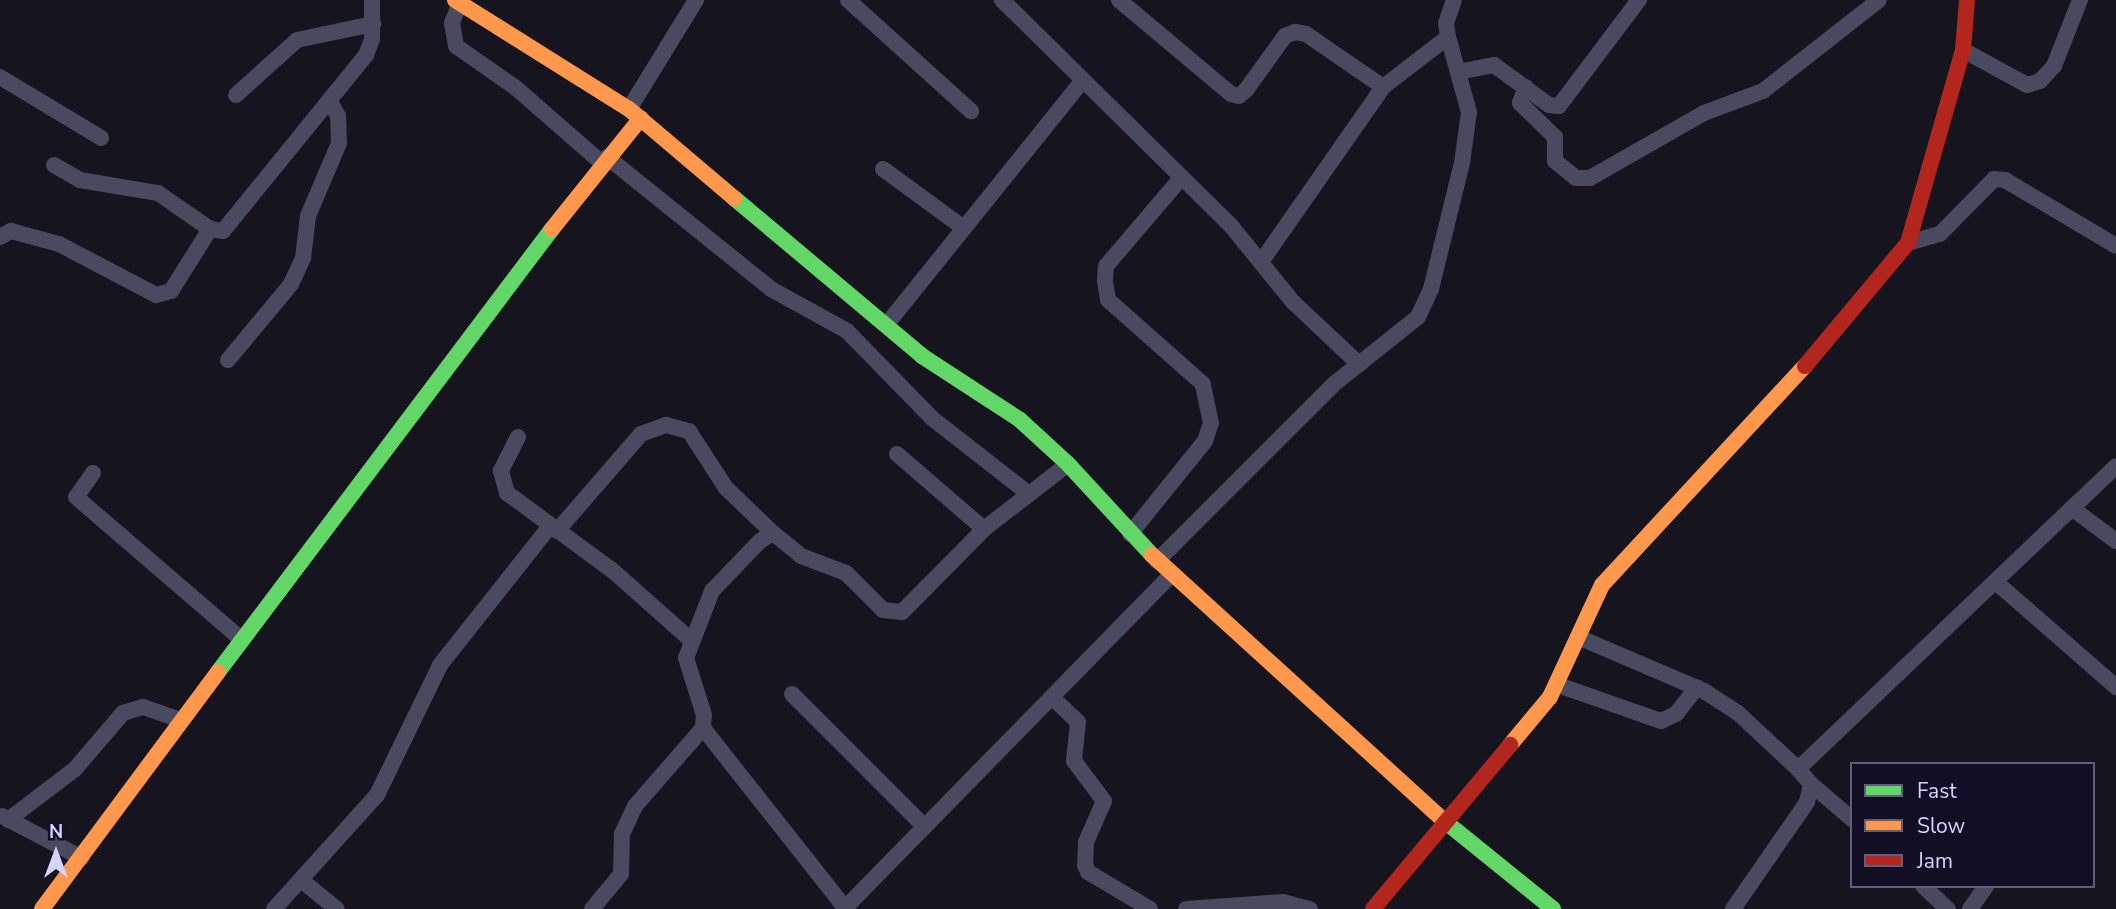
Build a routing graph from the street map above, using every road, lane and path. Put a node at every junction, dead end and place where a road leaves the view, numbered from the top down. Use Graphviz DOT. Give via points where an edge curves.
graph roads {
  1 [pos="372,0"];
  2 [pos="696,0"];
  3 [pos="848,0"];
  4 [pos="1002,0"];
  5 [pos="1119,0"];
  6 [pos="1454,0"];
  7 [pos="1639,0"];
  8 [pos="1879,0"];
  9 [pos="1968,0"];
  10 [pos="2080,0"];
  11 [pos="458,1"];
  12 [pos="373,24"];
  13 [pos="1448,37"];
  14 [pos="1963,50"];
  15 [pos="1458,72"];
  16 [pos="0,77"];
  17 [pos="1083,80"];
  18 [pos="1383,87"];
  19 [pos="1526,88"];
  20 [pos="236,95"];
  21 [pos="329,100"];
  22 [pos="971,111"];
  23 [pos="635,114"];
  24 [pos="101,138"];
  25 [pos="605,160"];
  26 [pos="54,165"];
  27 [pos="883,169"];
  28 [pos="1182,177"];
  29 [pos="964,228"];
  30 [pos="210,229"];
  31 [pos="0,237"];
  32 [pos="1908,243"];
  33 [pos="2116,246"];
  34 [pos="1261,262"];
  35 [pos="887,324"];
  36 [pos="228,360"];
  37 [pos="1359,364"];
  38 [pos="518,437"];
  39 [pos="897,454"];
  40 [pos="1068,464"];
  41 [pos="2116,466"];
  42 [pos="93,472"];
  43 [pos="1029,494"];
  44 [pos="2073,509"];
  45 [pos="984,528"];
  46 [pos="554,529"];
  47 [pos="772,533"];
  48 [pos="1130,534"];
  49 [pos="2116,541"];
  50 [pos="1157,561"];
  51 [pos="1171,574"];
  52 [pos="1998,584"];
  53 [pos="1577,637"];
  54 [pos="240,638"];
  55 [pos="692,642"];
  56 [pos="1558,685"];
  57 [pos="1697,687"];
  58 [pos="2116,687"];
  59 [pos="792,694"];
  60 [pos="1052,698"];
  61 [pos="181,720"];
  62 [pos="703,728"];
  63 [pos="1798,769"];
  64 [pos="1811,783"];
  65 [pos="1850,817"];
  66 [pos="4,818"];
  67 [pos="1445,821"];
  68 [pos="924,826"];
  69 [pos="82,858"];
  70 [pos="301,880"];
  71 [pos="1925,888"];
  72 [pos="1985,888"];
  73 [pos="42,909"];
  74 [pos="274,909"];
  75 [pos="337,909"];
  76 [pos="592,909"];
  77 [pos="845,909"];
  78 [pos="1150,909"];
  79 [pos="1186,909"];
  80 [pos="1310,909"];
  81 [pos="1373,909"];
  82 [pos="1553,909"];
  83 [pos="1733,909"];
  84 [pos="1948,909"];
  85 [pos="1970,909"];
  1 -- 12 [label="street"];
  2 -- 23 [label="street"];
  3 -- 22 [label="street"];
  4 -- 17 [label="street"];
  5 -- 18 [label="street" via="1231,94 1239,96 1246,90 1285,36 1295,32 1306,34"];
  6 -- 13 [label="street" via="1446,23"];
  7 -- 19 [label="street" via="1564,103 1549,105"];
  8 -- 19 [label="street" via="1763,91 1704,113 1590,178 1576,178 1555,161 1555,137 1520,103"];
  9 -- 14 [label="street"];
  10 -- 14 [label="street" via="2054,66 2040,81 2027,85"];
  11 -- 23 [label="street"];
  11 -- 25 [label="street" via="452,23 456,46"];
  12 -- 20 [label="street" via="297,40"];
  12 -- 21 [label="street" via="366,55"];
  13 -- 15 [label="street"];
  13 -- 18 [label="street"];
  14 -- 32 [label="street"];
  15 -- 19 [label="street" via="1494,65"];
  15 -- 37 [label="street" via="1469,112 1462,163 1431,289 1418,317"];
  16 -- 24 [label="street"];
  17 -- 28 [label="street"];
  17 -- 29 [label="street"];
  18 -- 34 [label="street"];
  21 -- 30 [label="street" via="223,231"];
  21 -- 36 [label="street" via="338,116 339,144 308,216 303,258 291,284"];
  23 -- 25 [label="street"];
  23 -- 35 [label="street"];
  25 -- 43 [label="street" via="771,289 847,331 933,419"];
  25 -- 54 [label="street"];
  26 -- 30 [label="street" via="80,180 158,193"];
  27 -- 29 [label="street"];
  28 -- 34 [label="street"];
  28 -- 48 [label="street" via="1106,266 1104,281 1108,300 1203,384 1211,422 1205,441"];
  29 -- 35 [label="street"];
  30 -- 31 [label="street" via="171,291 156,295 59,244 11,231"];
  32 -- 33 [label="street" via="1940,234 1994,179 2005,180"];
  32 -- 53 [label="street" via="1862,302 1716,466 1620,563 1602,586"];
  34 -- 37 [label="street" via="1293,302"];
  35 -- 40 [label="street" via="958,382 1020,420"];
  37 -- 50 [label="street"];
  38 -- 46 [label="street" via="500,471 501,484"];
  39 -- 45 [label="street"];
  40 -- 43 [label="street"];
  40 -- 48 [label="street"];
  41 -- 44 [label="street"];
  42 -- 54 [label="street" via="76,497"];
  43 -- 45 [label="street"];
  44 -- 49 [label="street"];
  44 -- 52 [label="street"];
  45 -- 47 [label="street" via="909,607 894,614 883,610 846,573 801,556"];
  46 -- 47 [label="street" via="641,434 666,425 689,431 726,488"];
  46 -- 55 [label="street" via="612,570"];
  46 -- 70 [label="street" via="440,665 377,795"];
  47 -- 55 [label="street" via="712,592"];
  48 -- 50 [label="street"];
  50 -- 51 [label="street"];
  51 -- 60 [label="street"];
  51 -- 67 [label="street"];
  52 -- 58 [label="street"];
  52 -- 63 [label="street"];
  53 -- 56 [label="street"];
  53 -- 57 [label="street"];
  54 -- 61 [label="street"];
  55 -- 62 [label="street" via="685,664 704,715"];
  56 -- 57 [label="street" via="1661,721 1675,714"];
  56 -- 67 [label="street"];
  57 -- 63 [label="street" via="1738,713"];
  59 -- 68 [label="street"];
  60 -- 68 [label="street"];
  60 -- 78 [label="street" via="1078,722 1073,761 1104,801 1086,842 1088,872"];
  61 -- 66 [label="street" via="144,708 123,713 75,769"];
  61 -- 69 [label="street"];
  62 -- 76 [label="street" via="635,806 622,834 621,874"];
  62 -- 77 [label="street"];
  63 -- 64 [label="street"];
  64 -- 65 [label="street"];
  64 -- 83 [label="street" via="1807,802"];
  66 -- 69 [label="street"];
  67 -- 81 [label="street"];
  67 -- 82 [label="street"];
  68 -- 77 [label="street"];
  69 -- 73 [label="street"];
  70 -- 74 [label="street"];
  70 -- 75 [label="street"];
  71 -- 84 [label="street"];
  72 -- 85 [label="street"];
  79 -- 80 [label="street" via="1283,902"];
}
